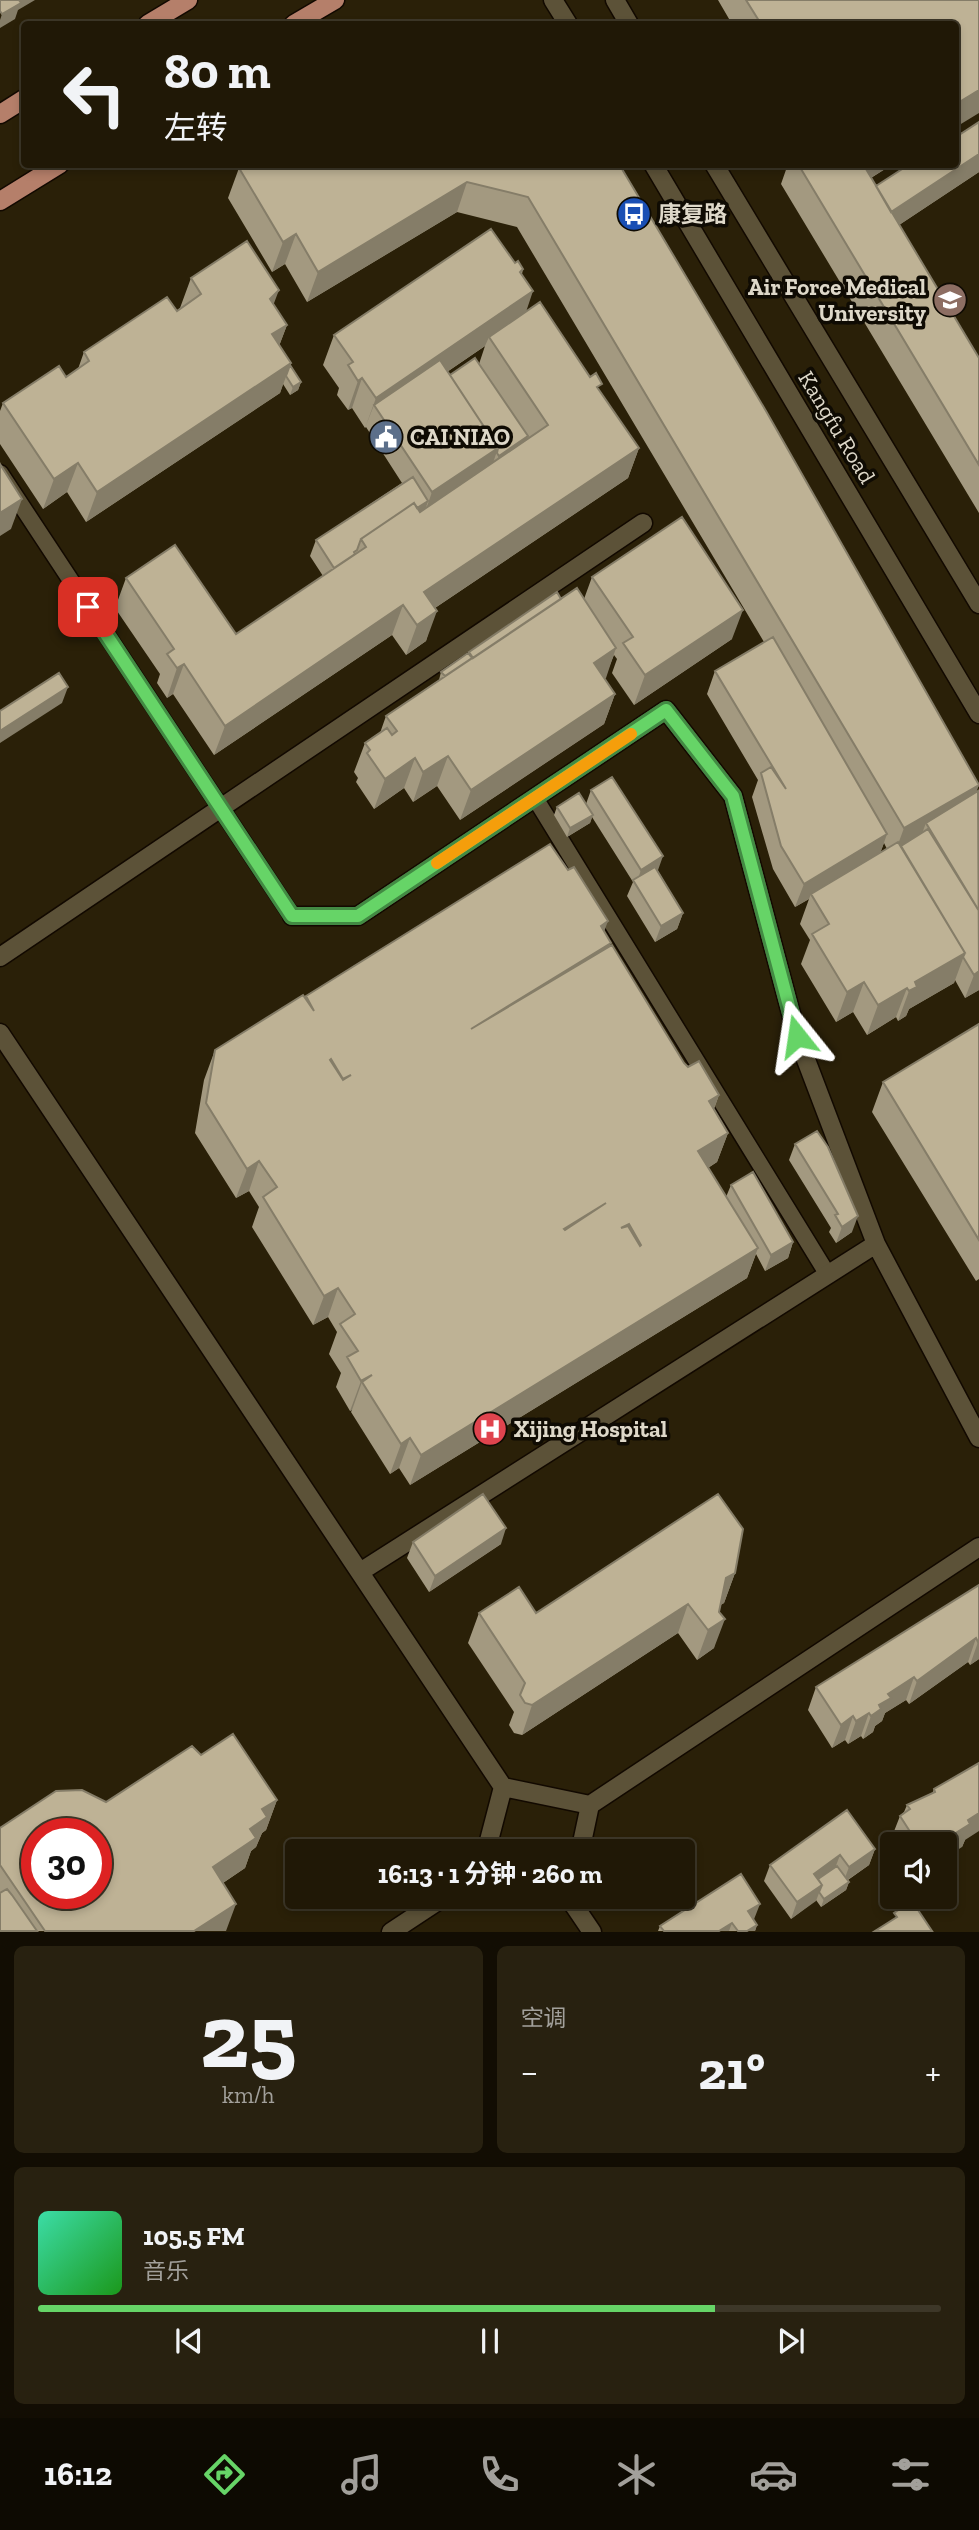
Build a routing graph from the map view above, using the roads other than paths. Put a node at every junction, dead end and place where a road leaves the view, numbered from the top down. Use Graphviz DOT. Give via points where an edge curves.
graph roads {
  1 [pos="188,0"];
  2 [pos="335,0"];
  3 [pos="554,0"];
  4 [pos="615,0"];
  5 [pos="153,21"];
  6 [pos="299,21"];
  7 [pos="566,21"];
  8 [pos="627,21"];
  9 [pos="21,101"];
  10 [pos="0,114"];
  11 [pos="54,168"];
  12 [pos="655,168"];
  13 [pos="716,168"];
  14 [pos="0,201"];
  15 [pos="0,473"];
  16 [pos="643,523"];
  17 [pos="979,604"];
  18 [pos="979,714"];
  19 [pos="535,798"];
  20 [pos="221,807"];
  21 [pos="292,916"];
  22 [pos="0,957"];
  23 [pos="0,1033"];
  24 [pos="876,1244"];
  25 [pos="828,1275"];
  26 [pos="979,1438"];
  27 [pos="979,1547"];
  28 [pos="360,1572"];
  29 [pos="503,1787"];
  30 [pos="590,1805"];
  31 [pos="489,1839"];
  32 [pos="583,1839"];
  33 [pos="425,1909"];
  34 [pos="577,1909"];
  35 [pos="391,1931"];
  36 [pos="592,1931"];
  1 -- 5 [label="main road"];
  2 -- 6 [label="main road"];
  3 -- 7 [label="street"];
  4 -- 8 [label="street"];
  9 -- 10 [label="main road"];
  11 -- 14 [label="main road"];
  12 -- 18 [label="street, Kangfu Road"];
  13 -- 17 [label="street, Kangfu Road"];
  15 -- 20 [label="lane"];
  16 -- 20 [label="street"];
  19 -- 21 [label="street" via="358,916"];
  19 -- 24 [label="street" via="666,710 733,796 797,1036"];
  19 -- 25 [label="lane"];
  20 -- 21 [label="lane"];
  20 -- 22 [label="street"];
  23 -- 28 [label="street"];
  24 -- 25 [label="street"];
  24 -- 26 [label="street"];
  25 -- 28 [label="street"];
  27 -- 30 [label="street"];
  28 -- 29 [label="street"];
  29 -- 30 [label="street"];
  29 -- 31 [label="street"];
  30 -- 32 [label="street"];
  33 -- 35 [label="street"];
  34 -- 36 [label="street"];
}
